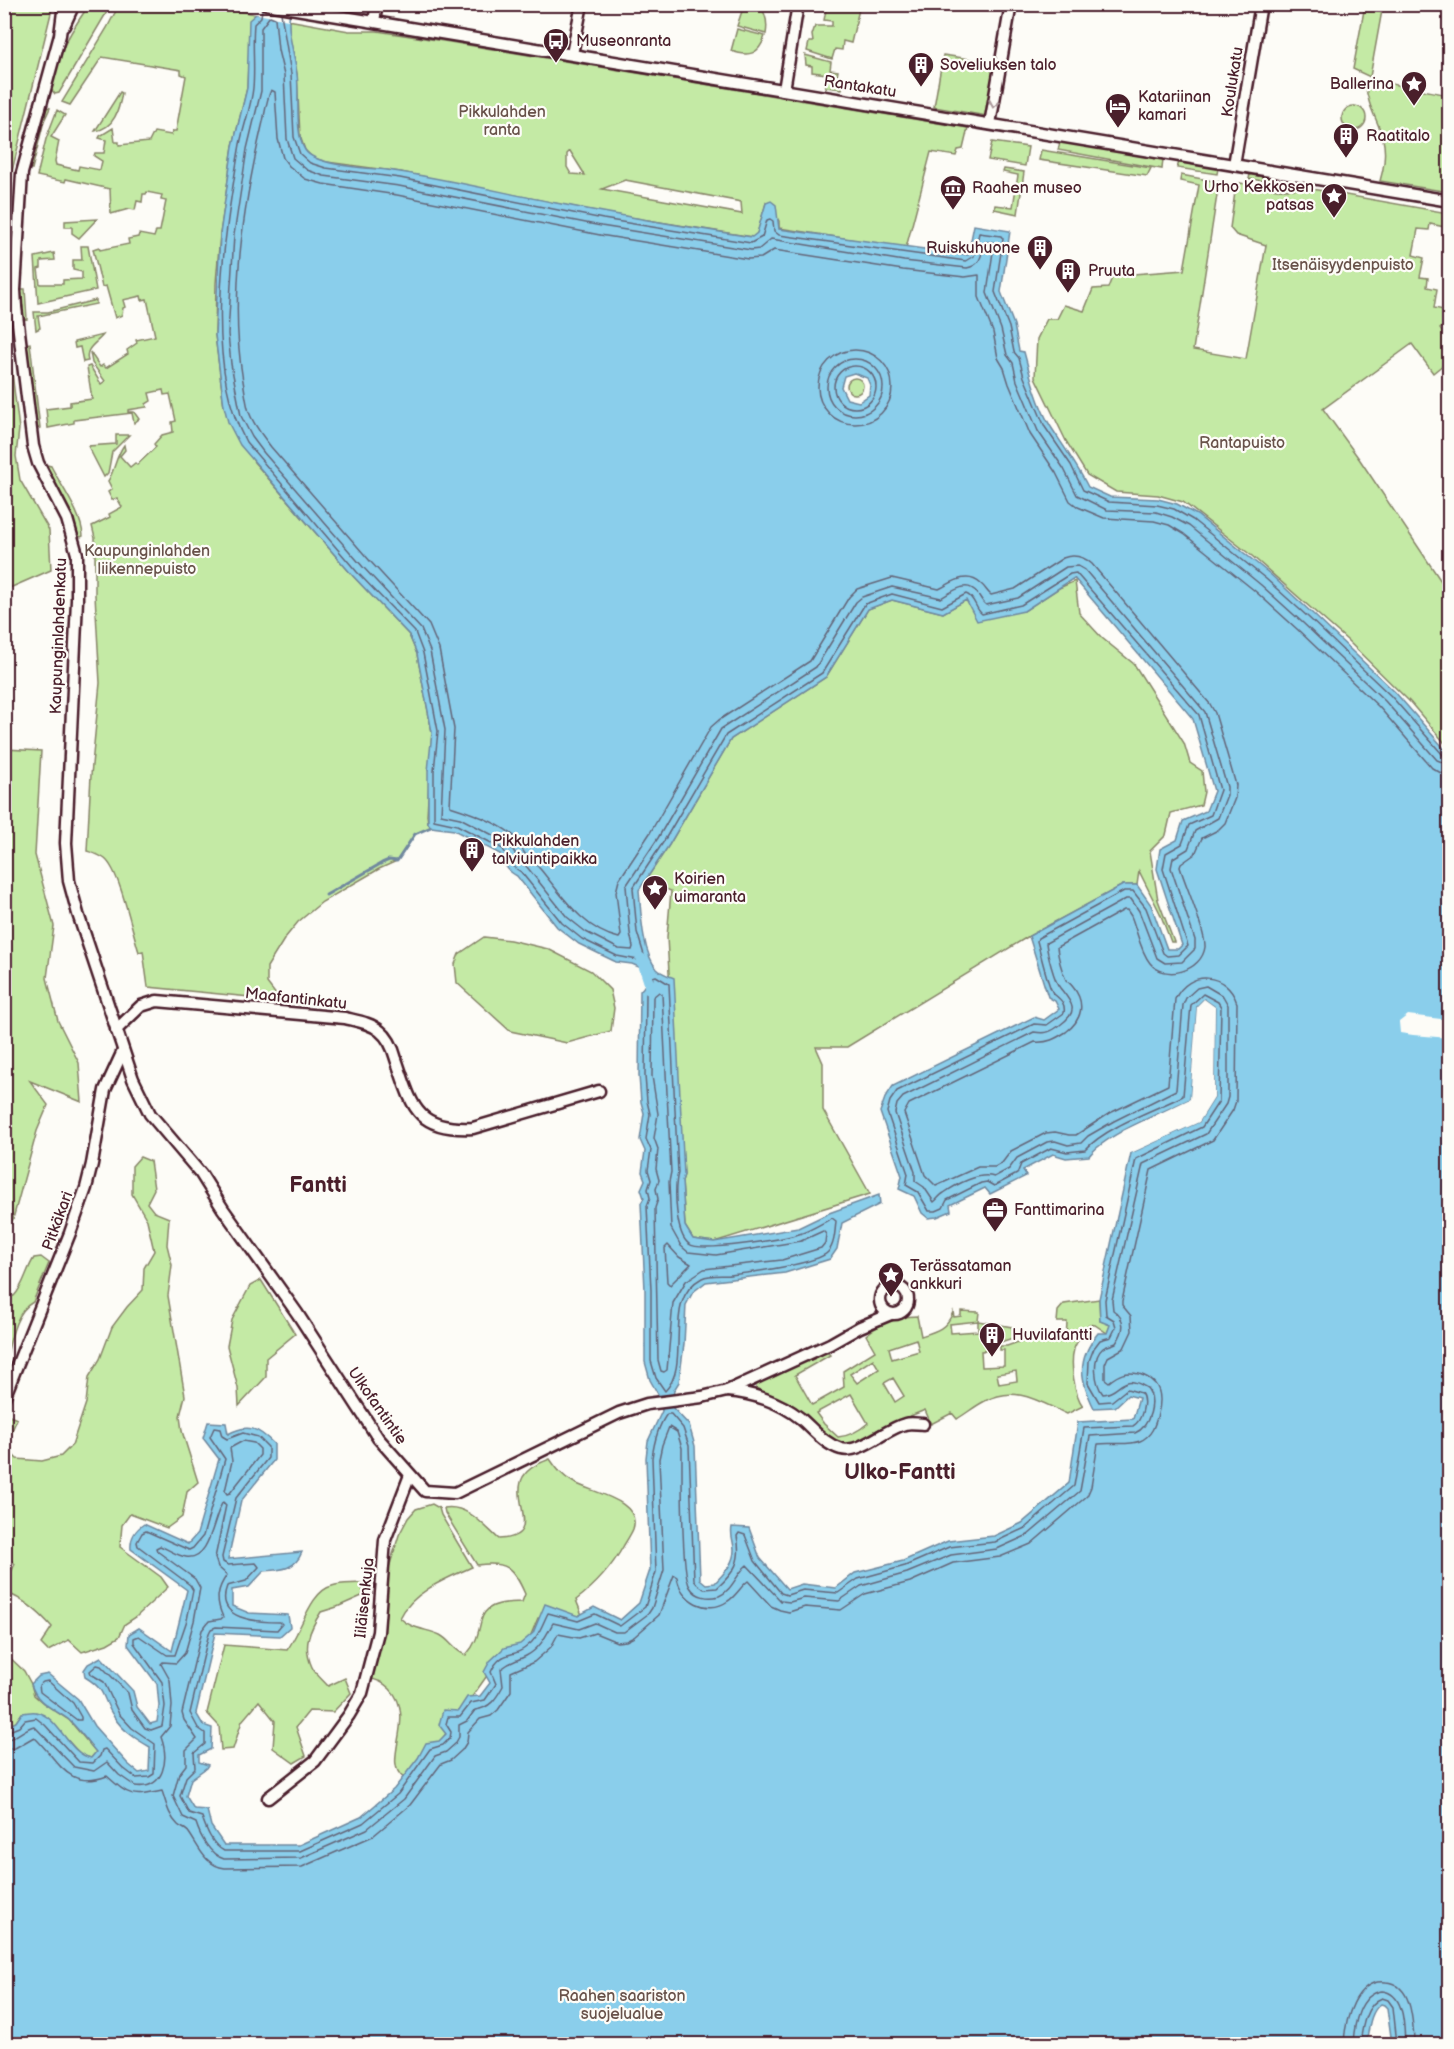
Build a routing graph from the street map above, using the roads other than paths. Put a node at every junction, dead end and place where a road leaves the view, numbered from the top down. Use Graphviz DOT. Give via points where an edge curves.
graph roads {
  1 [pos="64,4"];
  2 [pos="74,4"];
  3 [pos="266,4"];
  4 [pos="377,4"];
  5 [pos="582,4"];
  6 [pos="798,4"];
  7 [pos="1011,4"];
  8 [pos="1262,4"];
  9 [pos="333,10"];
  10 [pos="374,21"];
  11 [pos="60,34"];
  12 [pos="572,54"];
  13 [pos="784,90"];
  14 [pos="990,124"];
  15 [pos="1234,165"];
  16 [pos="1449,201"];
  17 [pos="16,307"];
  18 [pos="4,310"];
  19 [pos="116,1030"];
  20 [pos="123,1051"];
  21 [pos="599,1091"];
  22 [pos="879,1300"];
  23 [pos="891,1314"];
  24 [pos="860,1327"];
  25 [pos="727,1391"];
  26 [pos="4,1398"];
  27 [pos="923,1424"];
  28 [pos="410,1475"];
  29 [pos="268,1798"];
  1 -- 11 [label="street, Kaupunginlahdenkatu"];
  2 -- 11 [label="street, Kaupunginlahdenkatu"];
  3 -- 9 [label="street, Rantakatu"];
  4 -- 10 [label="street"];
  5 -- 12 [label="street"];
  6 -- 13 [label="street"];
  7 -- 14 [label="street, one-way"];
  8 -- 15 [label="street, Koulukatu"];
  9 -- 10 [label="street, Rantakatu"];
  10 -- 12 [label="street, Rantakatu"];
  11 -- 17 [label="street, Kaupunginlahdenkatu" via="21,173"];
  12 -- 13 [label="street, Rantakatu"];
  13 -- 14 [label="street, Rantakatu"];
  14 -- 15 [label="street, Rantakatu"];
  15 -- 16 [label="street, Rantakatu"];
  17 -- 18 [label="street"];
  17 -- 19 [label="street, Kaupunginlahdenkatu" via="33,446 67,519 77,554 66,860 78,914"];
  19 -- 20 [label="street, Ulkofantintie"];
  19 -- 21 [label="street, Maafantinkatu" via="141,1006 157,1001 345,1018 367,1024 378,1029 392,1045 412,1104 419,1113 428,1121 455,1128 473,1128"];
  20 -- 26 [label="street, Pitkäkari" via="105,1090 82,1200"];
  20 -- 28 [label="street, Ulkofantintie" via="150,1113 201,1174 378,1438"];
  22 -- 23 [label="street" via="882,1309"];
  22 -- 23 [label="street, Ulkofantintie" via="890,1286 906,1293 907,1307"];
  22 -- 24 [label="street, Ulkofantintie"];
  23 -- 24 [label="street, Ulkofantintie"];
  24 -- 25 [label="street, Ulkofantintie"];
  25 -- 27 [label="street" via="751,1393 776,1404 799,1417 827,1442 851,1450 906,1423"];
  25 -- 28 [label="street, Ulkofantintie" via="647,1404 619,1413 454,1493 425,1491"];
  28 -- 29 [label="street, Iiläisenkuja" via="385,1540 378,1632 362,1693 315,1761"];
}
